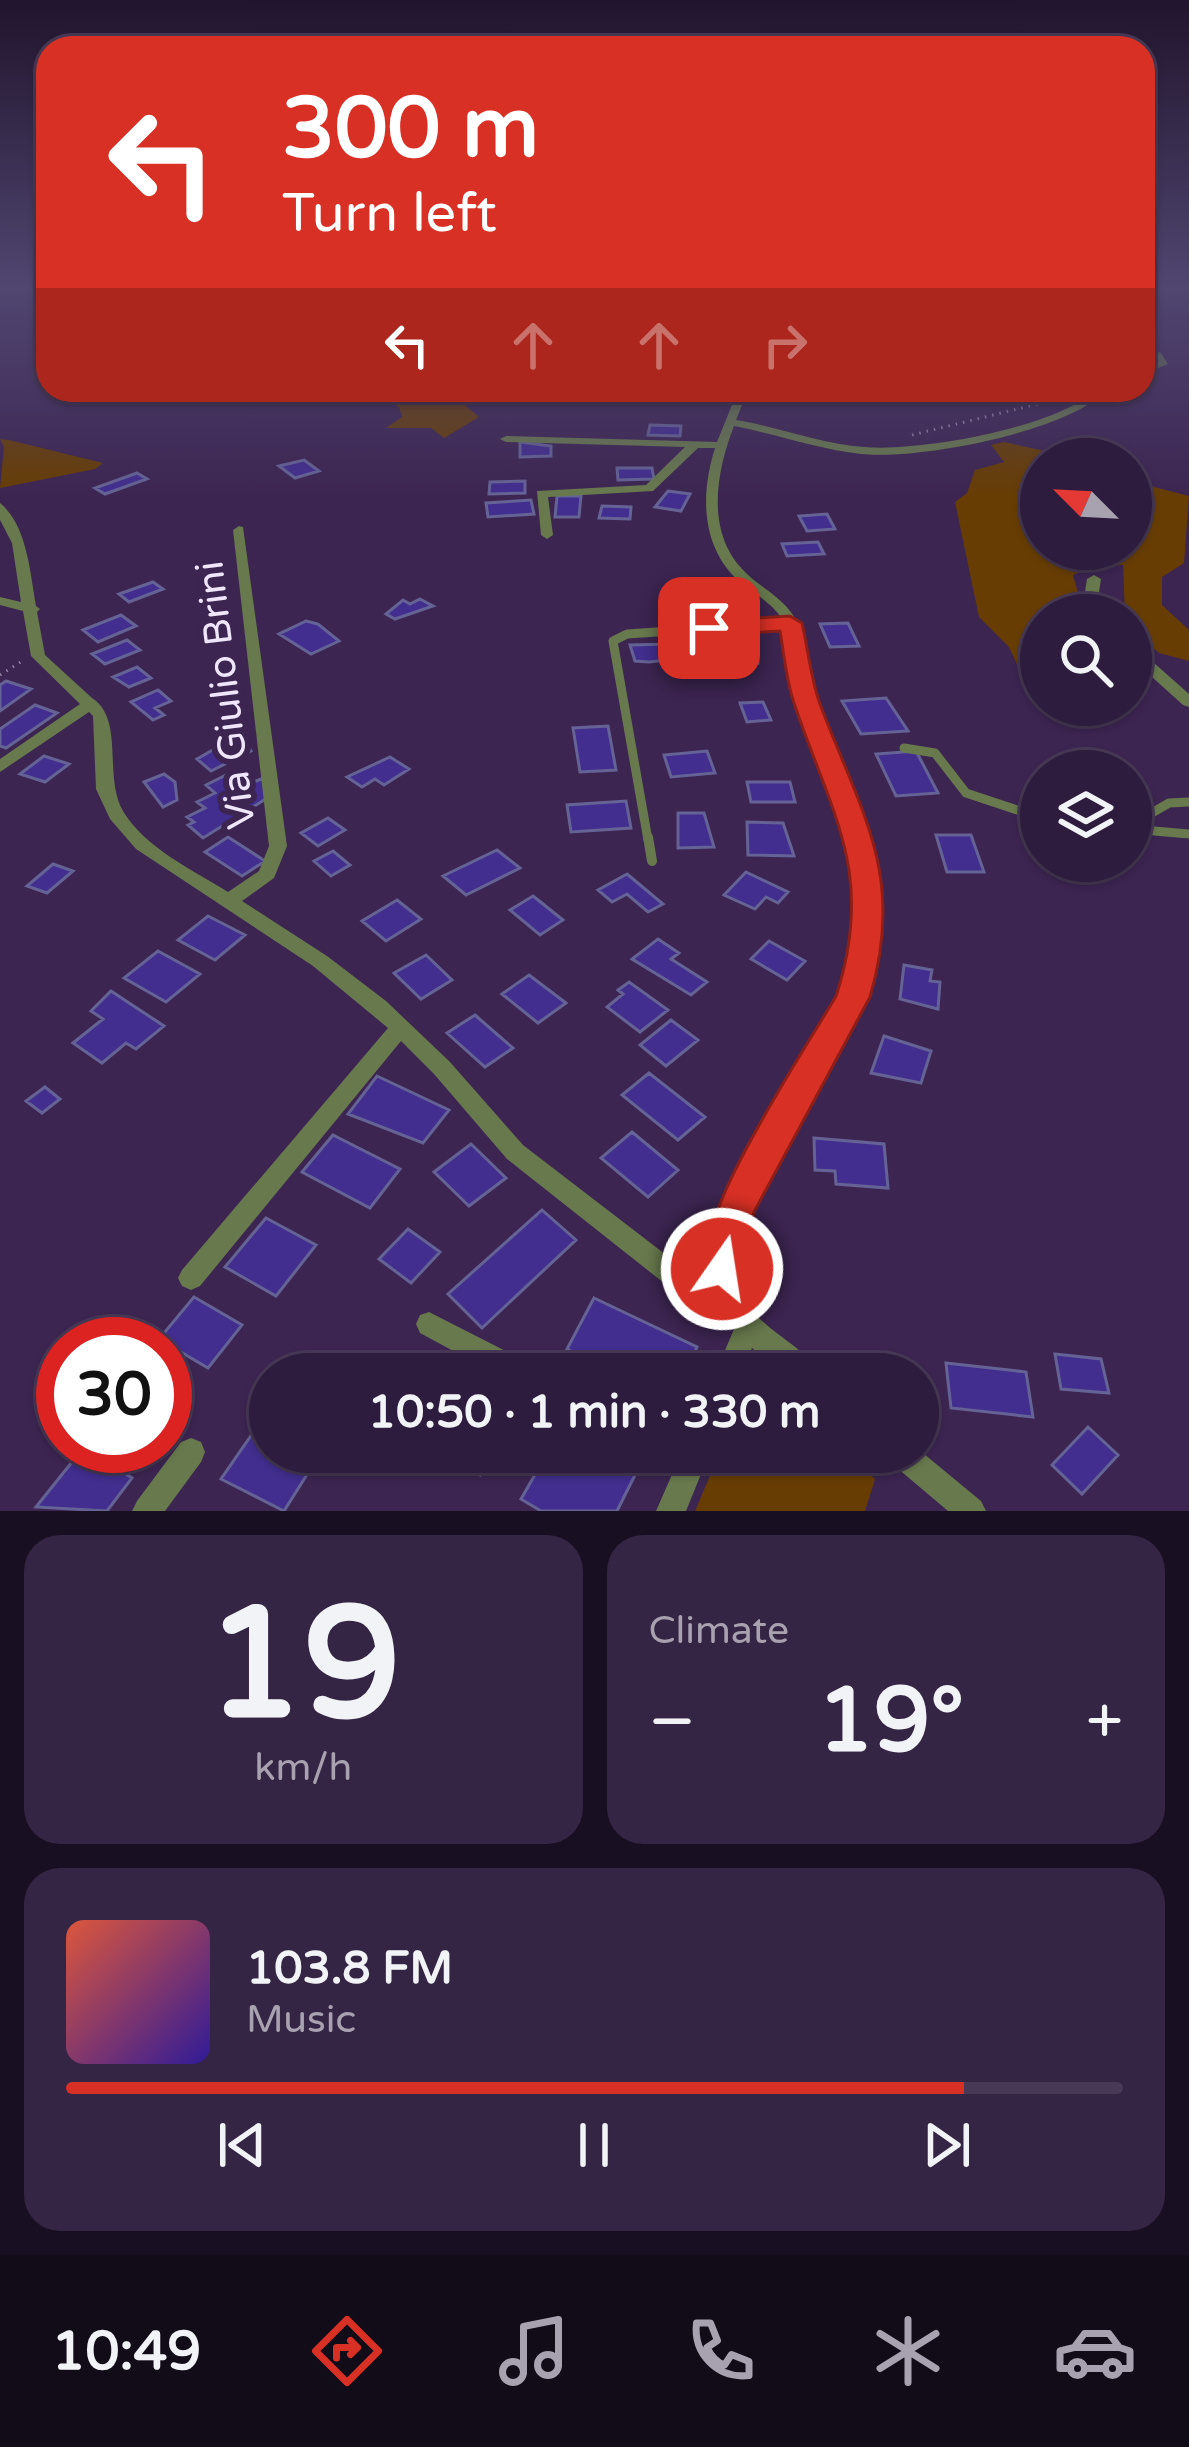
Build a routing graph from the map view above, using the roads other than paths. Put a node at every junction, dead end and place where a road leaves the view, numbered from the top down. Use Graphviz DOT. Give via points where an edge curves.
graph roads {
  1 [pos="738,402"];
  2 [pos="1086,402"];
  3 [pos="730,422"];
  4 [pos="506,439"];
  5 [pos="695,444"];
  6 [pos="720,445"];
  7 [pos="2,512"];
  8 [pos="239,530"];
  9 [pos="548,535"];
  10 [pos="1094,579"];
  11 [pos="1090,594"];
  12 [pos="0,601"];
  13 [pos="33,609"];
  14 [pos="790,623"];
  15 [pos="1152,669"];
  16 [pos="1189,702"];
  17 [pos="92,703"];
  18 [pos="904,748"];
  19 [pos="0,767"];
  20 [pos="1189,802"];
  21 [pos="1020,811"];
  22 [pos="1152,813"];
  23 [pos="1152,830"];
  24 [pos="1189,834"];
  25 [pos="652,861"];
  26 [pos="229,901"];
  27 [pos="400,1028"];
  28 [pos="191,1278"];
  29 [pos="744,1320"];
  30 [pos="429,1324"];
  31 [pos="484,1353"];
  32 [pos="734,1353"];
  33 [pos="781,1353"];
  34 [pos="175,1473"];
  35 [pos="681,1473"];
  36 [pos="925,1473"];
  37 [pos="147,1511"];
  38 [pos="671,1511"];
  39 [pos="971,1511"];
  1 -- 3 [label="street"];
  2 -- 3 [label="street" via="1050,422 896,452 806,442"];
  3 -- 6 [label="street"];
  4 -- 5 [label="street"];
  5 -- 6 [label="street"];
  5 -- 9 [label="street" via="649,488 543,493"];
  6 -- 14 [label="street" via="711,503 722,549"];
  7 -- 13 [label="street"];
  8 -- 26 [label="street, Via Giulio Brini" via="278,846 267,874"];
  10 -- 11 [label="street"];
  12 -- 13 [label="street"];
  13 -- 17 [label="street" via="37,652"];
  14 -- 25 [label="lane" via="613,641"];
  14 -- 29 [label="street" via="805,699 860,834 868,927 846,1012 727,1232 724,1282"];
  15 -- 16 [label="street"];
  17 -- 19 [label="street"];
  17 -- 26 [label="street" via="104,724 102,774 116,814 142,844"];
  18 -- 21 [label="lane" via="935,753 974,797"];
  20 -- 22 [label="lane"];
  23 -- 24 [label="lane"];
  26 -- 27 [label="street" via="320,961"];
  27 -- 28 [label="street"];
  27 -- 29 [label="street" via="515,1152"];
  29 -- 32 [label="street"];
  29 -- 33 [label="street"];
  30 -- 31 [label="street"];
  34 -- 37 [label="street"];
  35 -- 38 [label="street"];
  36 -- 39 [label="street"];
}
